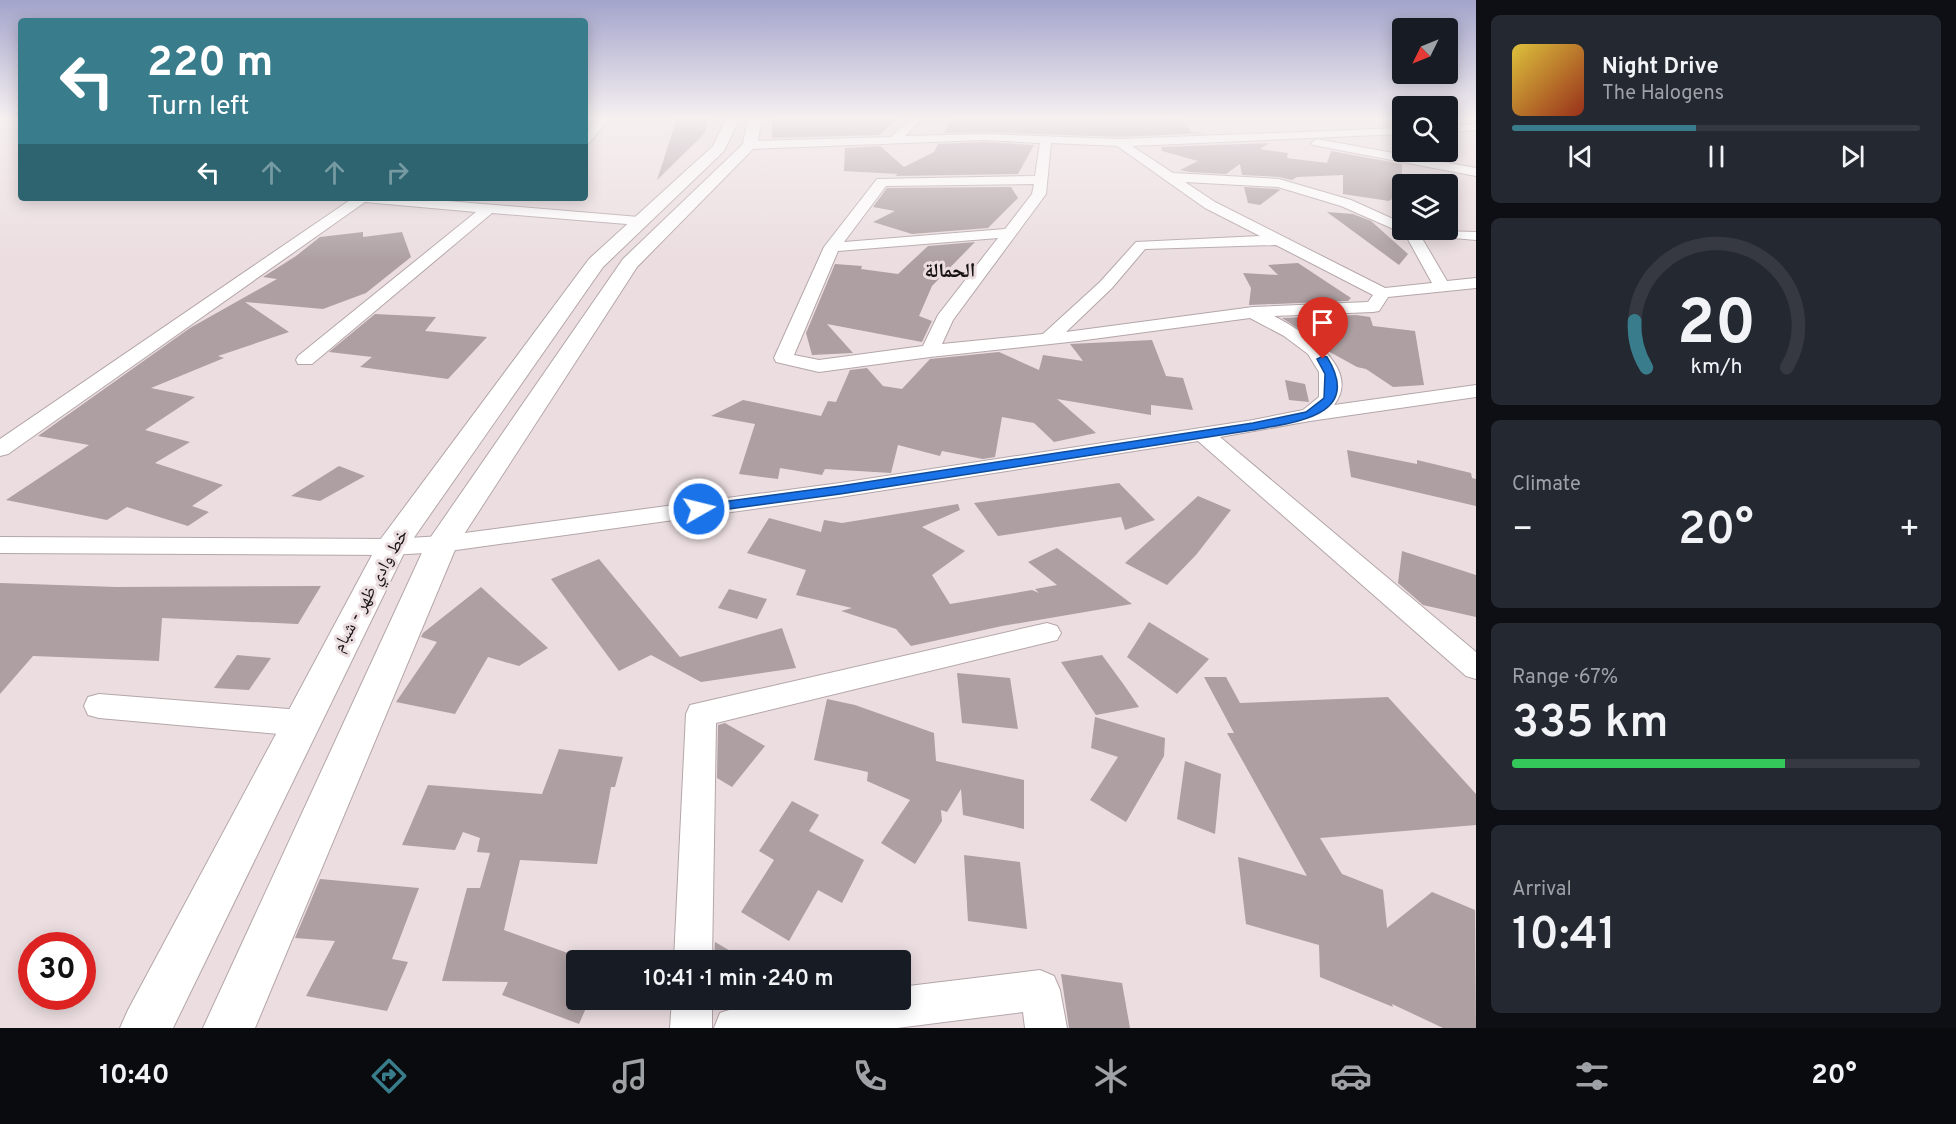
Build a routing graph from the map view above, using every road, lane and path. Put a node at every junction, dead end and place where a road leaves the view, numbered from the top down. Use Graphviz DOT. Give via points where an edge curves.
graph roads {
  1 [pos="699,166"];
  2 [pos="721,166"];
  3 [pos="1043,166"];
  4 [pos="1152,166"];
  5 [pos="1440,166"];
  6 [pos="1476,172"];
  7 [pos="1168,177"];
  8 [pos="1041,180"];
  9 [pos="358,201"];
  10 [pos="396,201"];
  11 [pos="488,209"];
  12 [pos="639,221"];
  13 [pos="1392,223"];
  14 [pos="1011,232"];
  15 [pos="1458,234"];
  16 [pos="1476,236"];
  17 [pos="1281,240"];
  18 [pos="1414,240"];
  19 [pos="832,247"];
  20 [pos="1476,284"];
  21 [pos="1442,287"];
  22 [pos="1383,292"];
  23 [pos="1253,312"];
  24 [pos="1049,338"];
  25 [pos="930,351"];
  26 [pos="305,360"];
  27 [pos="1476,391"];
  28 [pos="1310,415"];
  29 [pos="1202,433"];
  30 [pos="0,449"];
  31 [pos="442,544"];
  32 [pos="0,545"];
  33 [pos="391,547"];
  34 [pos="1047,633"];
  35 [pos="1476,668"];
  36 [pos="99,706"];
  37 [pos="301,723"];
  38 [pos="693,950"];
  39 [pos="692,1010"];
  40 [pos="146,1028"];
  41 [pos="229,1028"];
  42 [pos="692,1028"];
  43 [pos="735,1028"];
  44 [pos="1047,1028"];
  1 -- 12 [label="main road, خط وادي ظهر - شبام"];
  2 -- 31 [label="main road" via="630,263"];
  3 -- 8 [label="street"];
  4 -- 7 [label="street"];
  5 -- 6 [label="street"];
  7 -- 13 [label="street" via="1280,183 1346,203"];
  7 -- 17 [label="street" via="1210,205"];
  8 -- 14 [label="street" via="1039,194"];
  8 -- 19 [label="street" via="882,182"];
  9 -- 30 [label="street"];
  10 -- 11 [label="street"];
  11 -- 12 [label="street"];
  11 -- 26 [label="street"];
  12 -- 33 [label="main road, خط وادي ظهر - شبام" via="596,263"];
  14 -- 19 [label="street"];
  14 -- 25 [label="street" via="944,319"];
  15 -- 16 [label="street"];
  17 -- 22 [label="street"];
  17 -- 24 [label="street" via="1141,245 1106,285"];
  18 -- 21 [label="street"];
  19 -- 25 [label="street" via="783,358 819,366"];
  20 -- 21 [label="street"];
  21 -- 22 [label="street"];
  22 -- 23 [label="street" via="1373,307"];
  23 -- 24 [label="street"];
  23 -- 28 [label="street" via="1303,340 1323,359 1330,374 1331,391 1329,399"];
  24 -- 25 [label="street"];
  27 -- 28 [label="street"];
  28 -- 29 [label="street"];
  29 -- 31 [label="street" via="840,490"];
  29 -- 35 [label="street"];
  31 -- 33 [label="street"];
  31 -- 41 [label="main road"];
  32 -- 33 [label="street"];
  33 -- 37 [label="main road, خط وادي ظهر - شبام"];
  34 -- 38 [label="street" via="701,714"];
  36 -- 37 [label="street"];
  37 -- 40 [label="main road, خط وادي ظهر - شبام"];
  39 -- 42 [label="street"];
  43 -- 44 [label="street" via="1040,990"];
}
